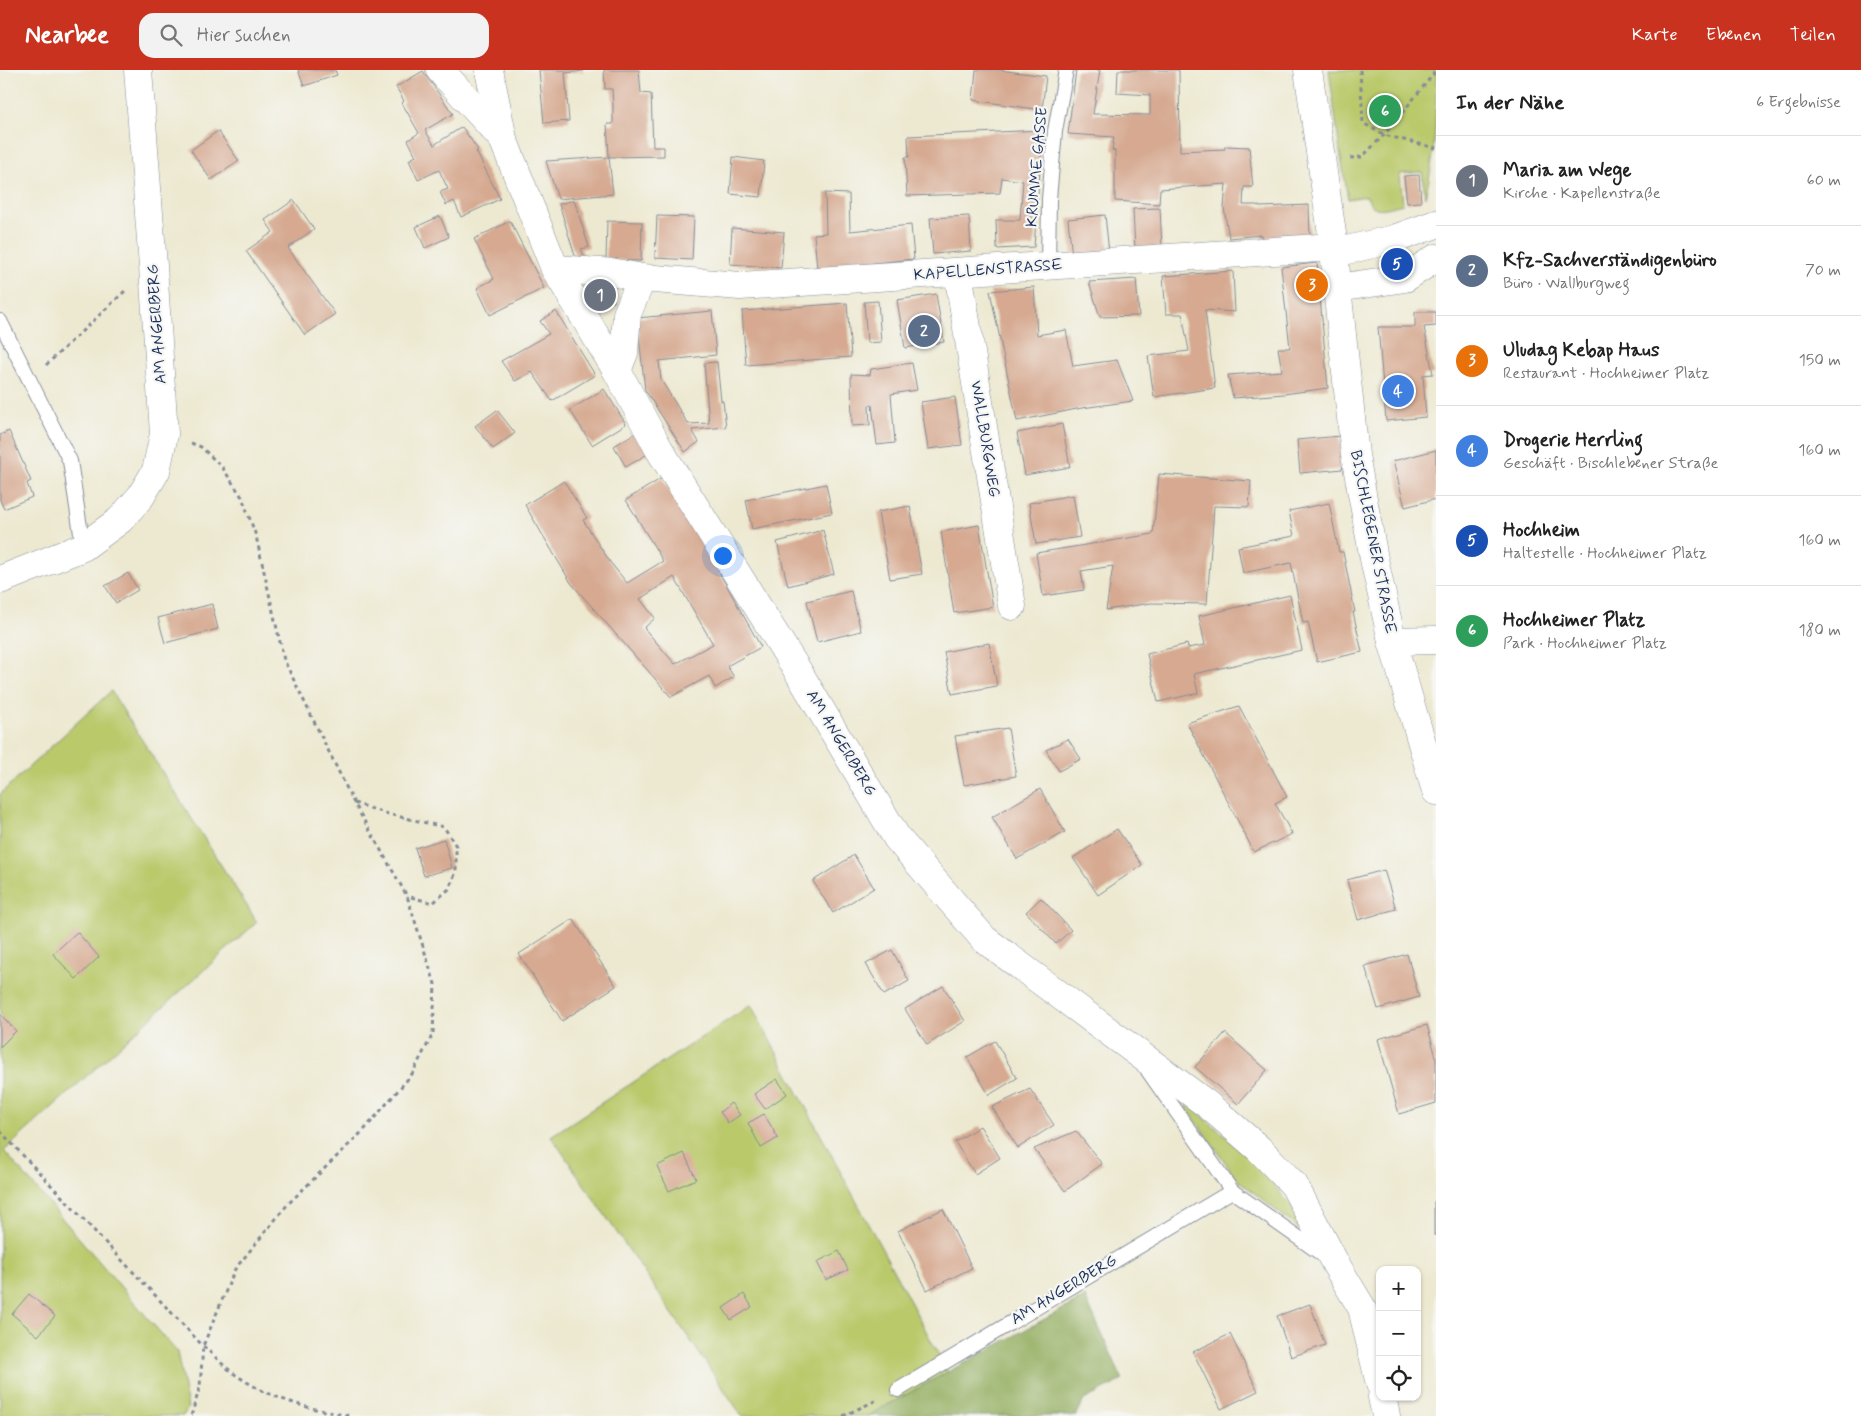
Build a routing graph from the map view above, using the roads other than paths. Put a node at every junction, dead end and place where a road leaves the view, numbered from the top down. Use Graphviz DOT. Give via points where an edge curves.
graph roads {
  1 [pos="138,70"];
  2 [pos="440,70"];
  3 [pos="489,70"];
  4 [pos="1066,70"];
  5 [pos="1308,70"];
  6 [pos="503,139"];
  7 [pos="1436,224"];
  8 [pos="1334,250"];
  9 [pos="1436,258"];
  10 [pos="1048,267"];
  11 [pos="555,269"];
  12 [pos="958,272"];
  13 [pos="642,278"];
  14 [pos="1336,288"];
  15 [pos="0,321"];
  16 [pos="617,371"];
  17 [pos="82,547"];
  18 [pos="0,580"];
  19 [pos="1012,606"];
  20 [pos="1392,640"];
  21 [pos="1436,640"];
  22 [pos="1436,791"];
  23 [pos="1136,1054"];
  24 [pos="1232,1191"];
  25 [pos="1335,1263"];
  26 [pos="1376,1367"];
  27 [pos="898,1390"];
  28 [pos="1383,1401"];
  29 [pos="1386,1416"];
  1 -- 17 [label="street, AM ANGERBERG" via="164,434 156,471 141,496 120,520"];
  2 -- 6 [label="street, AM ANGERBERG"];
  3 -- 6 [label="street, AM ANGERBERG"];
  4 -- 10 [label="lane, KRUMME GASSE" via="1055,131"];
  5 -- 8 [label="street, BISCHLEBENER STRASSE"];
  6 -- 11 [label="street, AM ANGERBERG"];
  7 -- 8 [label="street, KAPELLENSTRASSE" via="1394,239"];
  8 -- 10 [label="street, KAPELLENSTRASSE"];
  8 -- 14 [label="street, BISCHLEBENER STRASSE"];
  9 -- 14 [label="street" via="1405,278"];
  10 -- 12 [label="street, KAPELLENSTRASSE"];
  11 -- 13 [label="street, KAPELLENSTRASSE"];
  11 -- 16 [label="street, AM ANGERBERG"];
  12 -- 13 [label="street, KAPELLENSTRASSE" via="740,286"];
  12 -- 19 [label="street, WALLBURGWEG"];
  13 -- 16 [label="street" via="628,314 624,353"];
  14 -- 20 [label="street, BISCHLEBENER STRASSE" via="1356,455"];
  15 -- 17 [label="lane" via="70,461"];
  16 -- 23 [label="street, AM ANGERBERG" via="659,449 898,838 984,939"];
  17 -- 18 [label="street, AM ANGERBERG"];
  20 -- 21 [label="street"];
  20 -- 22 [label="street, BISCHLEBENER STRASSE"];
  23 -- 24 [label="lane, AM ANGERBERG"];
  23 -- 25 [label="street, AM ANGERBERG" via="1208,1105 1258,1148 1294,1185"];
  24 -- 25 [label="lane, AM ANGERBERG"];
  24 -- 27 [label="lane, AM ANGERBERG"];
  25 -- 26 [label="street, AM ANGERBERG" via="1362,1308"];
  28 -- 29 [label="street"];
}
